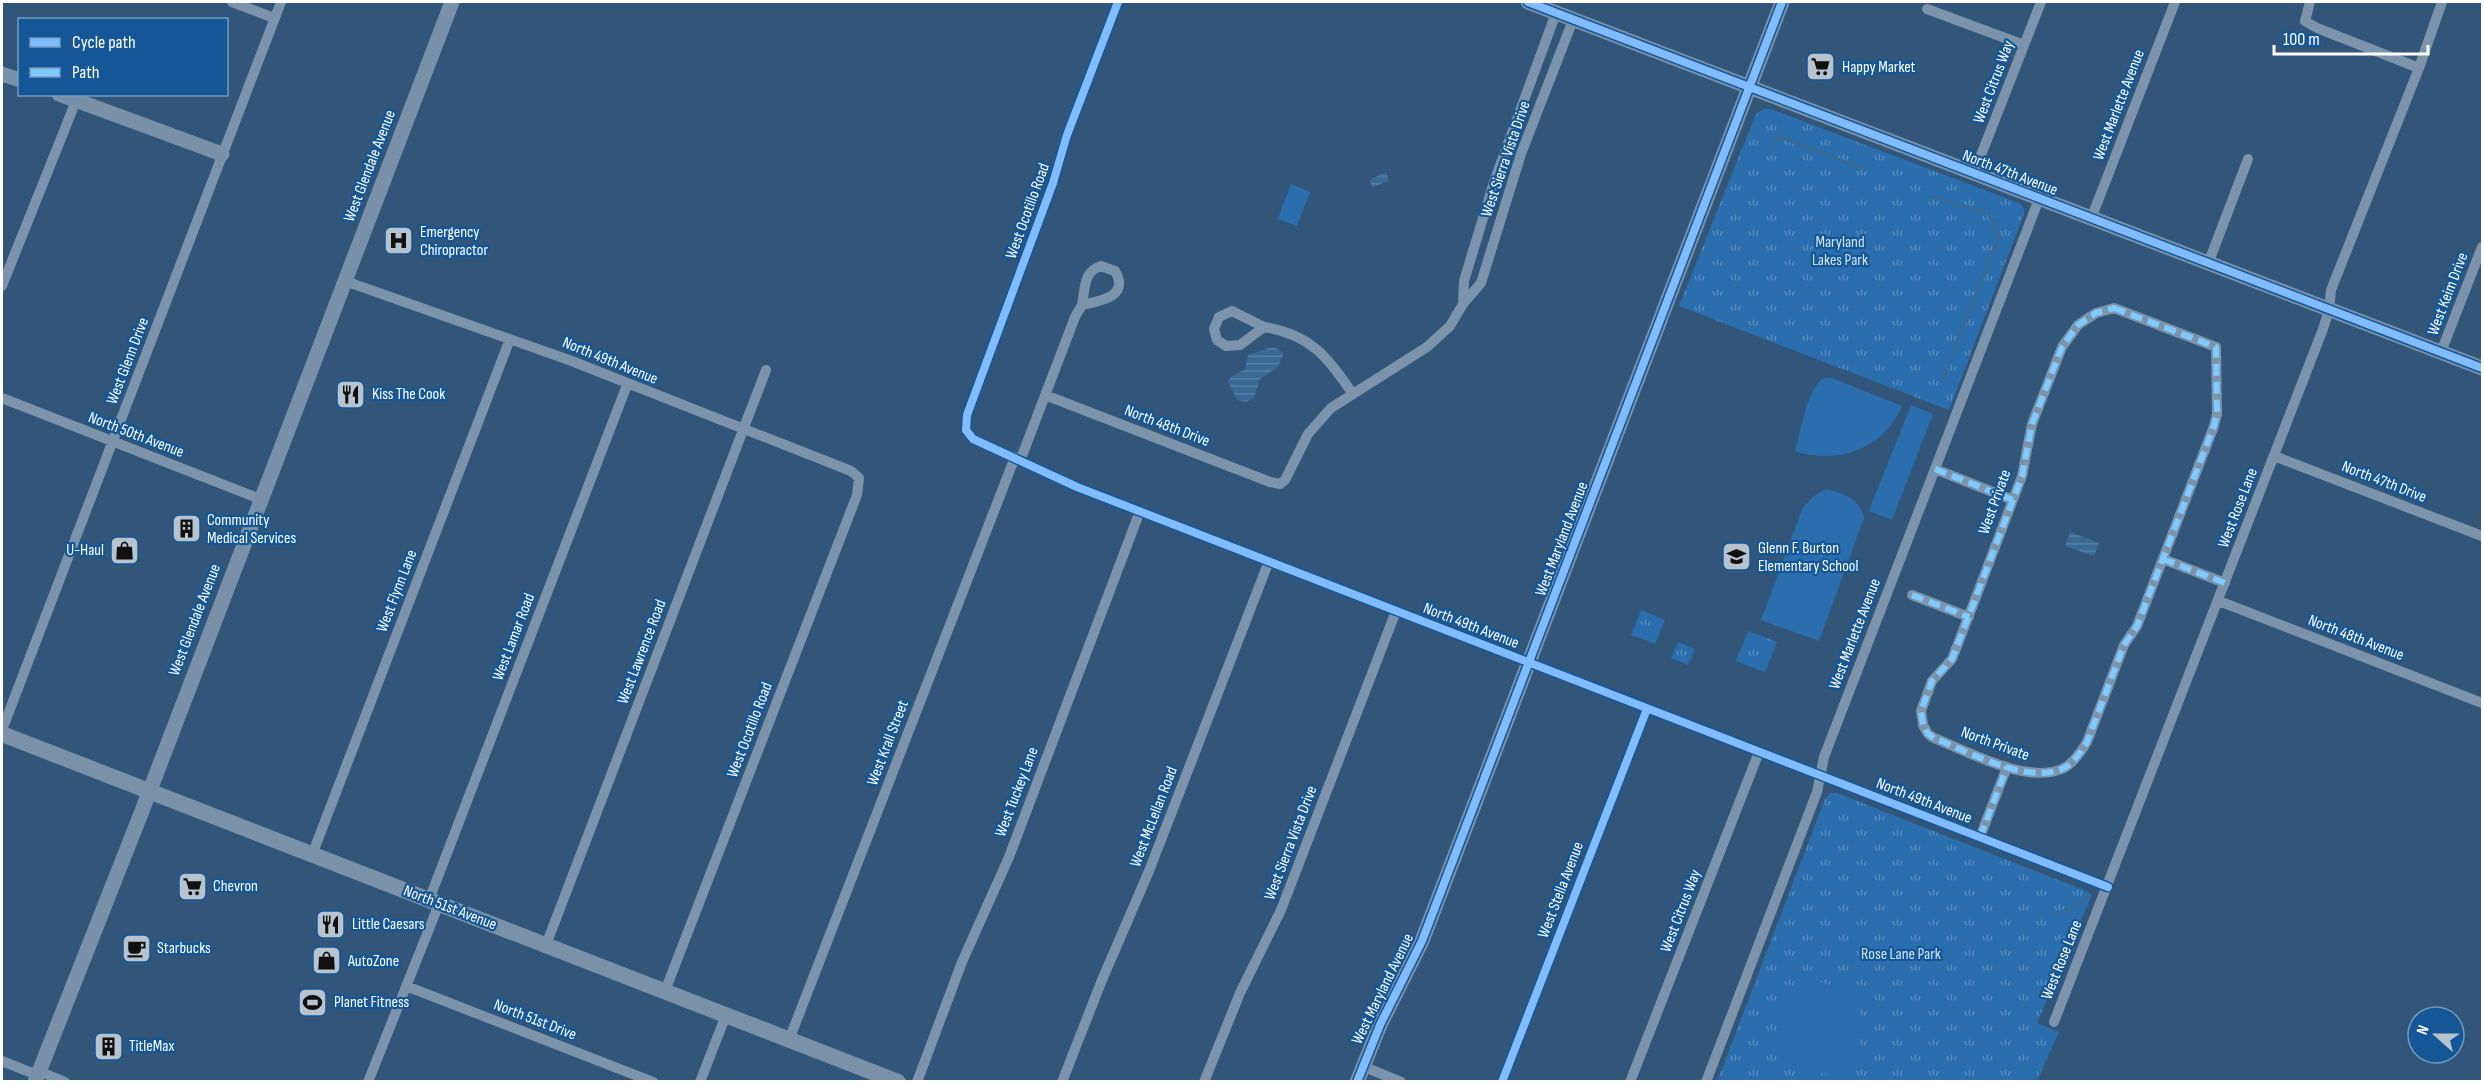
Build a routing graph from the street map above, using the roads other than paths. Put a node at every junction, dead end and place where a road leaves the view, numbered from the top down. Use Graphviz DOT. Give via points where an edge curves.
graph roads {
  1 [pos="232,2"];
  2 [pos="281,2"];
  3 [pos="452,2"];
  4 [pos="1118,2"];
  5 [pos="1528,2"];
  6 [pos="1782,2"];
  7 [pos="2041,2"];
  8 [pos="2175,2"];
  9 [pos="2310,2"];
  10 [pos="2442,2"];
  11 [pos="1927,9"];
  12 [pos="1556,12"];
  13 [pos="274,18"];
  14 [pos="1573,20"];
  15 [pos="2024,45"];
  16 [pos="2418,68"];
  17 [pos="2,74"];
  18 [pos="18,79"];
  19 [pos="1750,87"];
  20 [pos="64,96"];
  21 [pos="76,101"];
  22 [pos="222,154"];
  23 [pos="2248,159"];
  24 [pos="1974,173"];
  25 [pos="2039,199"];
  26 [pos="2091,219"];
  27 [pos="2482,247"];
  28 [pos="2208,264"];
  29 [pos="345,281"];
  30 [pos="2,286"];
  31 [pos="1463,304"];
  32 [pos="1082,305"];
  33 [pos="2329,310"];
  34 [pos="1264,327"];
  35 [pos="510,339"];
  36 [pos="2441,352"];
  37 [pos="2482,368"];
  38 [pos="766,370"];
  39 [pos="627,385"];
  40 [pos="1352,393"];
  41 [pos="1045,395"];
  42 [pos="2,398"];
  43 [pos="744,429"];
  44 [pos="966,430"];
  45 [pos="113,442"];
  46 [pos="2274,456"];
  47 [pos="1018,459"];
  48 [pos="1935,469"];
  49 [pos="859,478"];
  50 [pos="1280,484"];
  51 [pos="260,499"];
  52 [pos="2013,500"];
  53 [pos="1140,511"];
  54 [pos="2482,536"];
  55 [pos="2163,559"];
  56 [pos="1269,561"];
  57 [pos="2225,583"];
  58 [pos="1912,595"];
  59 [pos="2219,601"];
  60 [pos="1396,611"];
  61 [pos="1969,617"];
  62 [pos="1529,663"];
  63 [pos="2482,703"];
  64 [pos="1647,709"];
  65 [pos="1923,725"];
  66 [pos="2,732"];
  67 [pos="1759,752"];
  68 [pos="2007,767"];
  69 [pos="1819,775"];
  70 [pos="149,792"];
  71 [pos="1980,837"];
  72 [pos="312,855"];
  73 [pos="2108,887"];
  74 [pos="434,902"];
  75 [pos="546,945"];
  76 [pos="406,986"];
  77 [pos="665,991"];
  78 [pos="726,1015"];
  79 [pos="2054,1022"];
  80 [pos="789,1040"];
  81 [pos="2,1061"];
  82 [pos="1362,1066"];
  83 [pos="37,1076"];
  84 [pos="65,1082"];
  85 [pos="368,1082"];
  86 [pos="652,1082"];
  87 [pos="700,1082"];
  88 [pos="898,1082"];
  89 [pos="916,1082"];
  90 [pos="1062,1082"];
  91 [pos="1204,1082"];
  92 [pos="1357,1082"];
  93 [pos="1401,1082"];
  94 [pos="1502,1082"];
  95 [pos="1630,1082"];
  96 [pos="1706,1082"];
  1 -- 13 [label="street"];
  2 -- 13 [label="street, West Glenn Drive"];
  3 -- 29 [label="street, West Glendale Avenue"];
  4 -- 44 [label="street, West Ocotillo Road" via="991,346"];
  5 -- 12 [label="street, North 47th Avenue"];
  6 -- 19 [label="street, West Maryland Avenue"];
  7 -- 15 [label="street, West Citrus Way"];
  8 -- 26 [label="street, West Marlette Avenue"];
  9 -- 16 [label="street" via="2305,21"];
  10 -- 16 [label="street, West Rose Lane"];
  11 -- 15 [label="street"];
  12 -- 14 [label="street, North 47th Avenue"];
  12 -- 31 [label="street, West Sierra Vista Drive" via="1494,182 1464,281"];
  13 -- 22 [label="street, West Glenn Drive"];
  14 -- 19 [label="street, North 47th Avenue"];
  14 -- 31 [label="street, West Sierra Vista Drive" via="1521,154 1481,284"];
  15 -- 24 [label="street, West Citrus Way"];
  16 -- 33 [label="street, West Rose Lane" via="2331,290"];
  17 -- 18 [label="street"];
  19 -- 24 [label="street, North 47th Avenue"];
  19 -- 62 [label="street, West Maryland Avenue"];
  20 -- 21 [label="street"];
  21 -- 22 [label="street"];
  21 -- 30 [label="street"];
  22 -- 45 [label="street, West Glenn Drive"];
  23 -- 28 [label="street"];
  24 -- 25 [label="street, North 47th Avenue"];
  25 -- 26 [label="street, North 47th Avenue"];
  25 -- 48 [label="street, West Marlette Avenue"];
  26 -- 28 [label="street, North 47th Avenue"];
  27 -- 36 [label="street, West Keim Drive"];
  28 -- 33 [label="street, North 47th Avenue"];
  29 -- 35 [label="street, North 49th Avenue"];
  29 -- 51 [label="street, West Glendale Avenue"];
  31 -- 40 [label="street, West Sierra Vista Drive" via="1450,326 1427,347"];
  32 -- 41 [label="street, West Krall Street"];
  33 -- 36 [label="street, North 47th Avenue"];
  33 -- 46 [label="street, West Rose Lane"];
  34 -- 40 [label="street" via="1292,333 1310,343 1332,364"];
  35 -- 39 [label="street, North 49th Avenue"];
  35 -- 72 [label="street, West Flynn Lane"];
  36 -- 37 [label="street, North 47th Avenue"];
  38 -- 43 [label="street, West Lawrence Road"];
  39 -- 43 [label="street, North 49th Avenue"];
  39 -- 74 [label="street, West Lamar Road"];
  40 -- 50 [label="street, West Sierra Vista Drive" via="1314,426 1290,474"];
  41 -- 47 [label="street, West Krall Street"];
  41 -- 50 [label="street, North 48th Drive"];
  42 -- 45 [label="street, North 50th Avenue"];
  43 -- 49 [label="street, North 49th Avenue" via="851,471"];
  43 -- 75 [label="street, West Lawrence Road"];
  44 -- 47 [label="street, North 49th Avenue" via="974,439"];
  45 -- 51 [label="street, North 50th Avenue"];
  45 -- 66 [label="street, West Glenn Drive"];
  46 -- 54 [label="street, North 47th Drive"];
  46 -- 57 [label="street, West Rose Lane"];
  47 -- 53 [label="street, North 49th Avenue"];
  47 -- 80 [label="street, West Krall Street"];
  48 -- 52 [label="street"];
  48 -- 69 [label="street, West Marlette Avenue"];
  49 -- 77 [label="street, West Ocotillo Road" via="857,495"];
  51 -- 70 [label="street, West Glendale Avenue"];
  52 -- 55 [label="street, West Private" via="2032,424 2066,339 2087,319 2114,308 2216,347 2217,414"];
  52 -- 61 [label="street, West Private"];
  53 -- 56 [label="street, North 49th Avenue"];
  53 -- 89 [label="street, West Tuckey Lane" via="1009,857 962,962"];
  55 -- 57 [label="street"];
  55 -- 68 [label="street, North Private" via="2080,753 2064,768 2040,774"];
  56 -- 60 [label="street, North 49th Avenue"];
  56 -- 90 [label="street, West McLellan Road"];
  57 -- 59 [label="street, West Rose Lane"];
  58 -- 61 [label="street"];
  59 -- 63 [label="street, North 48th Avenue"];
  59 -- 73 [label="street, West Rose Lane"];
  60 -- 62 [label="street, North 49th Avenue"];
  60 -- 91 [label="street, West Sierra Vista Drive" via="1281,910 1240,993"];
  61 -- 65 [label="street, West Private" via="1952,659 1932,681 1921,711"];
  62 -- 64 [label="street, North 49th Avenue"];
  62 -- 82 [label="street, West Maryland Avenue" via="1422,941"];
  64 -- 67 [label="street, North 49th Avenue"];
  64 -- 94 [label="street, West Stella Avenue"];
  65 -- 68 [label="street, North Private" via="1934,738"];
  66 -- 70 [label="main road, North 51st Avenue"];
  67 -- 69 [label="street, North 49th Avenue"];
  67 -- 95 [label="street, West Citrus Way"];
  68 -- 71 [label="street"];
  69 -- 71 [label="street, North 49th Avenue"];
  69 -- 96 [label="street, West Marlette Avenue" via="1817,792"];
  70 -- 72 [label="main road, North 51st Avenue"];
  70 -- 83 [label="street, West Glendale Avenue"];
  71 -- 73 [label="street, North 49th Avenue"];
  72 -- 74 [label="main road, North 51st Avenue"];
  73 -- 79 [label="street, West Rose Lane"];
  74 -- 75 [label="main road, North 51st Avenue"];
  74 -- 76 [label="street, West Lamar Road"];
  75 -- 77 [label="main road, North 51st Avenue"];
  76 -- 85 [label="street, West Lamar Road"];
  76 -- 86 [label="street, North 51st Drive"];
  77 -- 78 [label="main road, North 51st Avenue"];
  78 -- 80 [label="main road, North 51st Avenue"];
  78 -- 87 [label="street"];
  80 -- 88 [label="main road, North 51st Avenue"];
  81 -- 83 [label="street"];
  82 -- 92 [label="street, West Maryland Avenue"];
  82 -- 93 [label="street"];
  83 -- 84 [label="street"];
}
